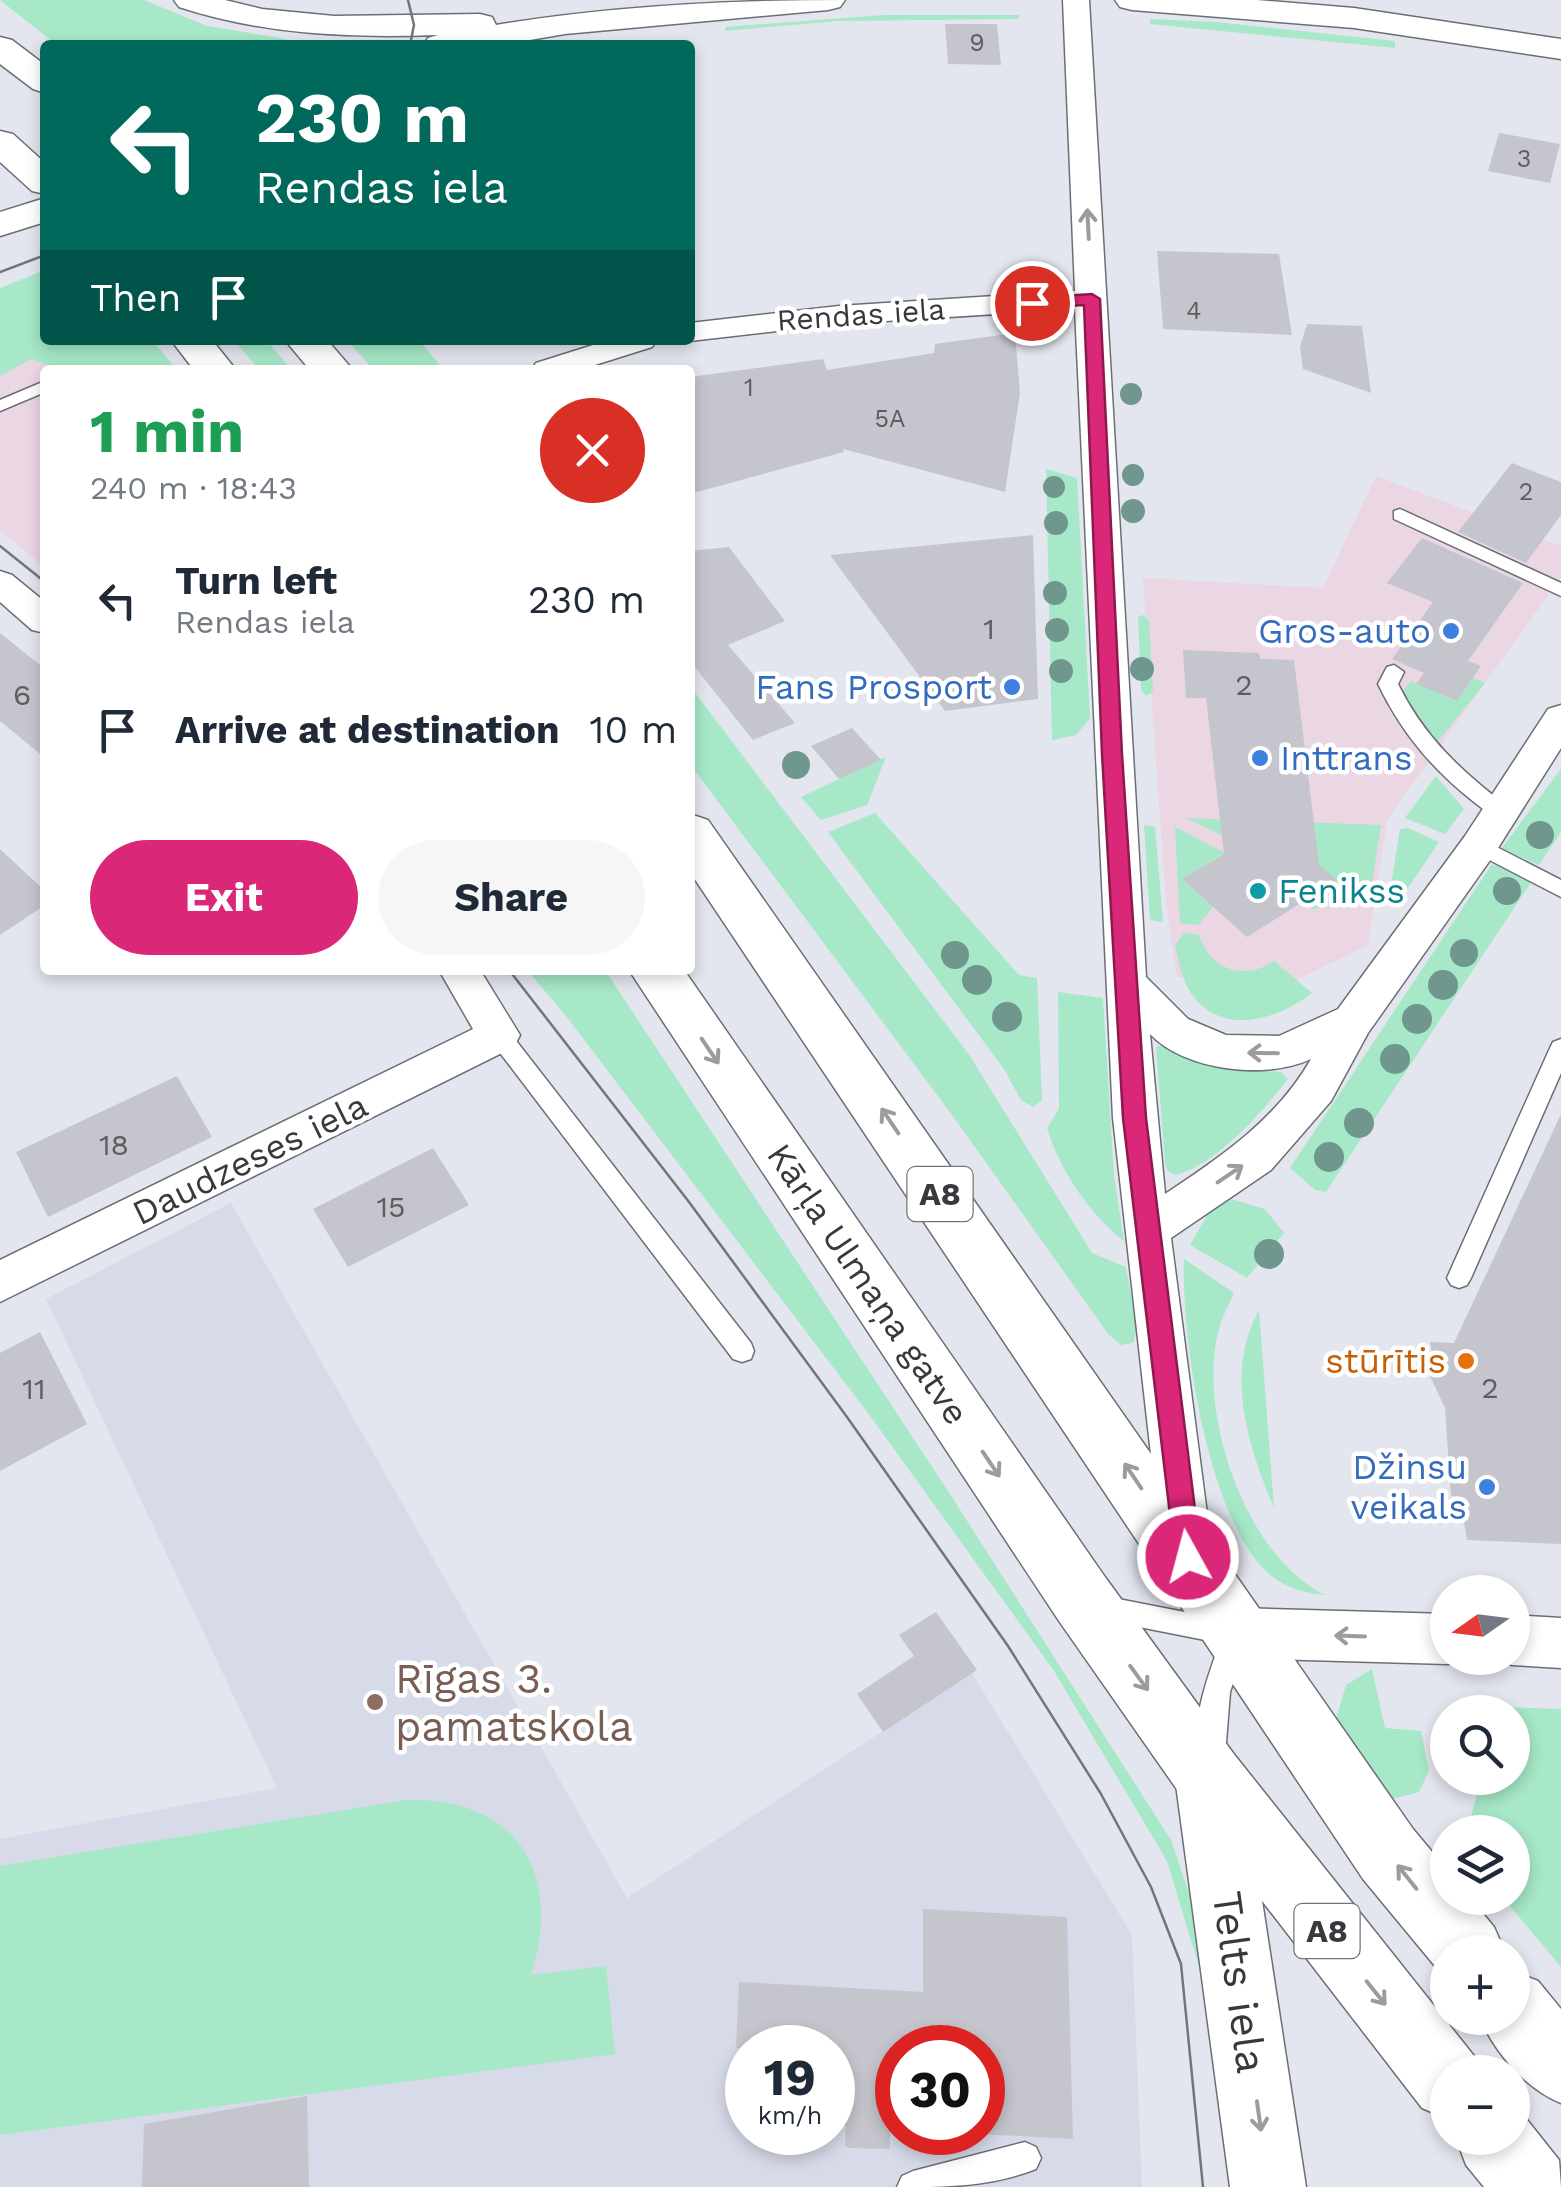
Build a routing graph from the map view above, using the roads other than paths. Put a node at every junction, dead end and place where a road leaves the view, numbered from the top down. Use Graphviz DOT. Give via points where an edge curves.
graph roads {
  1 [pos="191,0"];
  2 [pos="828,0"];
  3 [pos="1076,0"];
  4 [pos="1132,0"];
  5 [pos="565,24"];
  6 [pos="346,27"];
  7 [pos="470,40"];
  8 [pos="0,47"];
  9 [pos="1561,48"];
  10 [pos="40,78"];
  11 [pos="0,142"];
  12 [pos="40,178"];
  13 [pos="1092,299"];
  14 [pos="695,331"];
  15 [pos="195,345"];
  16 [pos="310,345"];
  17 [pos="624,345"];
  18 [pos="212,365"];
  19 [pos="328,365"];
  20 [pos="562,365"];
  21 [pos="40,388"];
  22 [pos="0,406"];
  23 [pos="1400,515"];
  24 [pos="1561,590"];
  25 [pos="4,591"];
  26 [pos="40,617"];
  27 [pos="1394,672"];
  28 [pos="1555,740"];
  29 [pos="1501,812"];
  30 [pos="695,840"];
  31 [pos="1479,846"];
  32 [pos="1561,889"];
  33 [pos="462,975"];
  34 [pos="658,975"];
  35 [pos="1128,985"];
  36 [pos="1353,1021"];
  37 [pos="500,1036"];
  38 [pos="1561,1048"];
  39 [pos="1149,1228"];
  40 [pos="1458,1278"];
  41 [pos="0,1282"];
  42 [pos="742,1352"];
  43 [pos="1188,1557"];
  44 [pos="1082,1598"];
  45 [pos="1237,1632"];
  46 [pos="1430,1638"];
  47 [pos="1530,1641"];
  48 [pos="1561,1642"];
  49 [pos="1210,1777"];
  50 [pos="1454,1935"];
  51 [pos="1530,2028"];
  52 [pos="1430,2059"];
  53 [pos="1561,2066"];
  54 [pos="1506,2155"];
  55 [pos="1025,2158"];
  56 [pos="913,2187"];
  57 [pos="1268,2187"];
  58 [pos="1532,2187"];
  1 -- 6 [label="main road" via="223,12"];
  2 -- 5 [label="main road"];
  13 -- 3 [label="street, one-way"];
  4 -- 9 [label="main road" via="1354,18"];
  5 -- 6 [label="main road"];
  5 -- 7 [label="main road"];
  8 -- 10 [label="main road"];
  11 -- 12 [label="main road"];
  13 -- 14 [label="street, Rendas iela"];
  13 -- 35 [label="street"];
  15 -- 18 [label="main road"];
  16 -- 19 [label="main road"];
  17 -- 20 [label="street"];
  21 -- 22 [label="lane"];
  23 -- 24 [label="lane"];
  25 -- 26 [label="street"];
  27 -- 29 [label="lane" via="1388,684 1406,724 1440,766"];
  28 -- 29 [label="street"];
  29 -- 31 [label="street"];
  43 -- 30 [label="main road, A8, one-way"];
  31 -- 32 [label="lane"];
  31 -- 36 [label="street"];
  33 -- 37 [label="street"];
  34 -- 44 [label="main road, Kārļa Ulmaņa gatve / A8, one-way"];
  36 -- 35 [label="street, one-way" via="1283,1053 1224,1052 1174,1030"];
  35 -- 39 [label="street" via="1134,1118"];
  39 -- 36 [label="street, one-way" via="1256,1157 1316,1088"];
  37 -- 41 [label="street, Daudzeses iela"];
  37 -- 42 [label="lane"];
  38 -- 40 [label="lane"];
  39 -- 43 [label="street"];
  43 -- 45 [label="main road, A8"];
  44 -- 45 [label="lane" via="1120,1615"];
  44 -- 49 [label="main road, Kārļa Ulmaņa gatve / A8, one-way"];
  46 -- 45 [label="street, one-way"];
  45 -- 49 [label="lane" via="1216,1692"];
  50 -- 45 [label="main road, A8, one-way" via="1388,1854"];
  47 -- 48 [label="street"];
  49 -- 52 [label="main road, Kārļa Ulmaņa gatve / A8, one-way"];
  49 -- 57 [label="main road, Telts iela, one-way"];
  51 -- 53 [label="main road"];
  54 -- 58 [label="main road"];
  55 -- 56 [label="lane"];
}
